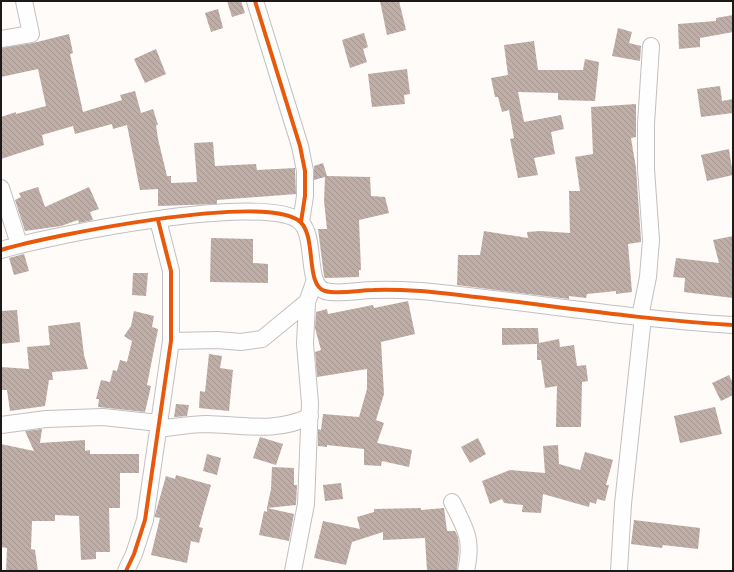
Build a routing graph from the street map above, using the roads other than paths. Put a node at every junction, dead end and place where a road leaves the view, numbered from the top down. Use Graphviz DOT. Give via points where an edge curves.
graph roads {
  1 [pos="24,1"];
  2 [pos="255,1"];
  3 [pos="1,39"];
  4 [pos="652,46"];
  5 [pos="1,188"];
  6 [pos="158,220"];
  7 [pos="301,222"];
  8 [pos="19,244"];
  9 [pos="1,250"];
  10 [pos="314,280"];
  11 [pos="307,302"];
  12 [pos="642,317"];
  13 [pos="733,325"];
  14 [pos="171,342"];
  15 [pos="310,416"];
  16 [pos="1,425"];
  17 [pos="158,426"];
  18 [pos="452,502"];
  19 [pos="126,571"];
  20 [pos="293,571"];
  21 [pos="466,571"];
  22 [pos="619,571"];
  1 -- 3 [label="street" via="31,34"];
  2 -- 7 [label="street" via="276,65 305,171"];
  4 -- 12 [label="street" via="646,154 651,240"];
  5 -- 8 [label="street"];
  6 -- 7 [label="street" via="265,211 289,214"];
  6 -- 8 [label="street"];
  6 -- 14 [label="street" via="171,271"];
  7 -- 10 [label="street" via="309,241"];
  8 -- 9 [label="street"];
  10 -- 11 [label="street"];
  10 -- 12 [label="street" via="323,290 335,292 413,290"];
  11 -- 14 [label="street" via="262,339"];
  11 -- 15 [label="street" via="305,344"];
  12 -- 13 [label="street"];
  12 -- 22 [label="street"];
  14 -- 17 [label="street"];
  15 -- 17 [label="street" via="290,425"];
  15 -- 20 [label="street" via="306,504"];
  16 -- 17 [label="street" via="65,417 103,417"];
  17 -- 19 [label="street" via="145,520"];
  18 -- 21 [label="street" via="470,543"];
}
